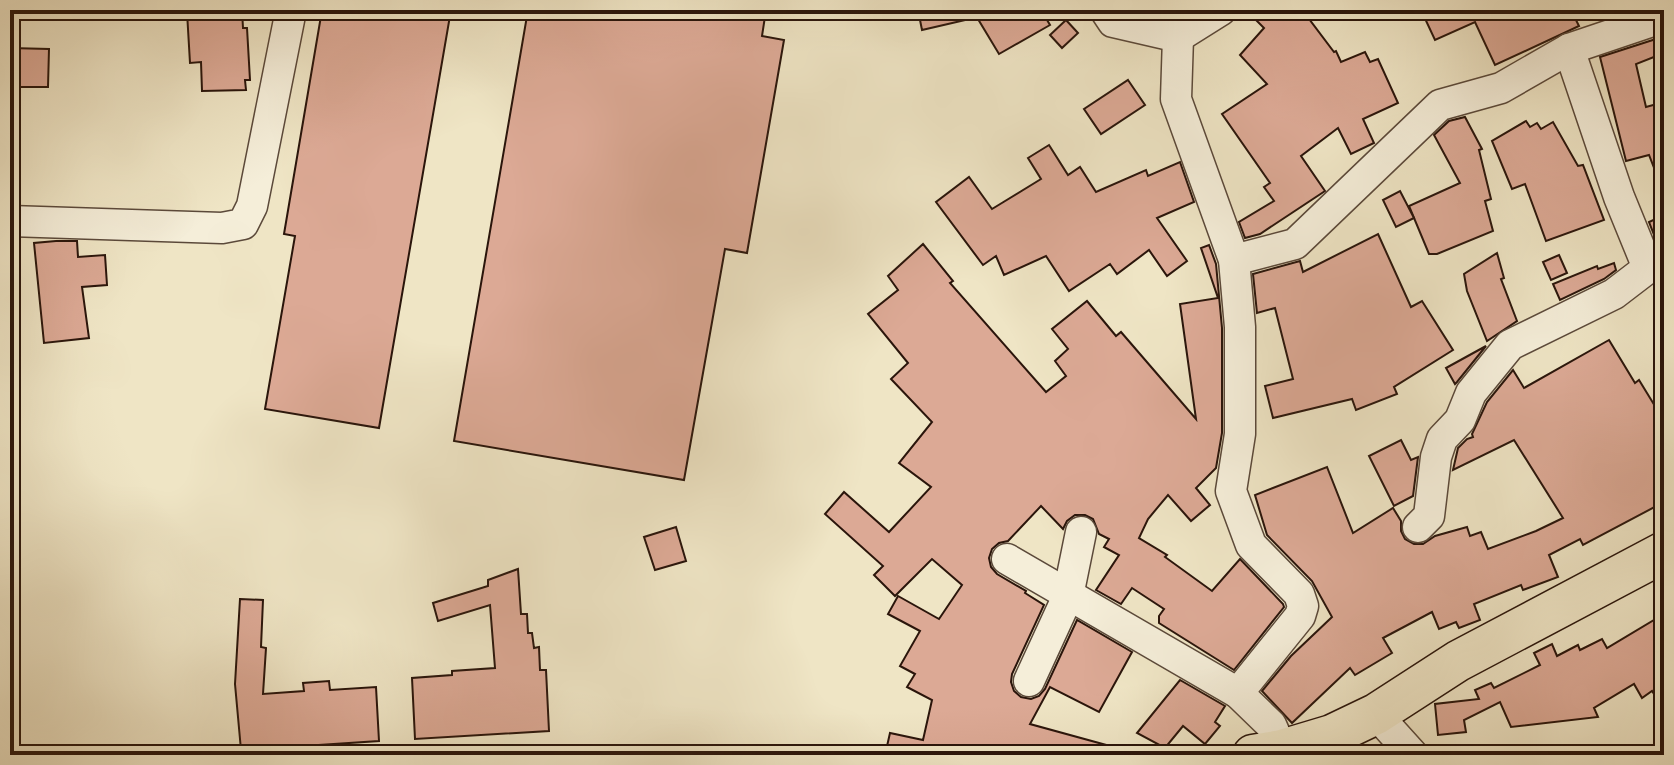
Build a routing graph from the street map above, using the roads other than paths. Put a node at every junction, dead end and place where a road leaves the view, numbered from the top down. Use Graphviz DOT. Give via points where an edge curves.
graph roads {
  1 [pos="291,10"];
  2 [pos="1105,10"];
  3 [pos="1221,10"];
  4 [pos="1664,17"];
  5 [pos="1178,37"];
  6 [pos="1569,49"];
  7 [pos="10,221"];
  8 [pos="1234,260"];
  9 [pos="1418,527"];
  10 [pos="1081,532"];
  11 [pos="1664,552"];
  12 [pos="1007,559"];
  13 [pos="1068,596"];
  14 [pos="1029,681"];
  15 [pos="1238,693"];
  16 [pos="1376,714"];
  17 [pos="1268,752"];
  18 [pos="1413,755"];
  1 -- 7 [label="street" via="252,206 243,224 222,228"];
  2 -- 5 [label="street" via="1113,22"];
  3 -- 5 [label="street"];
  4 -- 6 [label="street"];
  5 -- 8 [label="street" via="1176,99"];
  6 -- 8 [label="street" via="1501,88 1440,105 1295,244"];
  6 -- 9 [label="street" via="1648,268 1614,294 1510,345 1442,439 1429,516"];
  8 -- 15 [label="street" via="1240,419 1231,491 1251,545 1299,594 1303,606"];
  10 -- 13 [label="street"];
  11 -- 16 [label="main road" via="1458,661"];
  12 -- 13 [label="street"];
  13 -- 14 [label="street"];
  13 -- 15 [label="street"];
  15 -- 17 [label="street" via="1271,725"];
  16 -- 17 [label="main road" via="1332,735"];
  16 -- 18 [label="street"];
}
